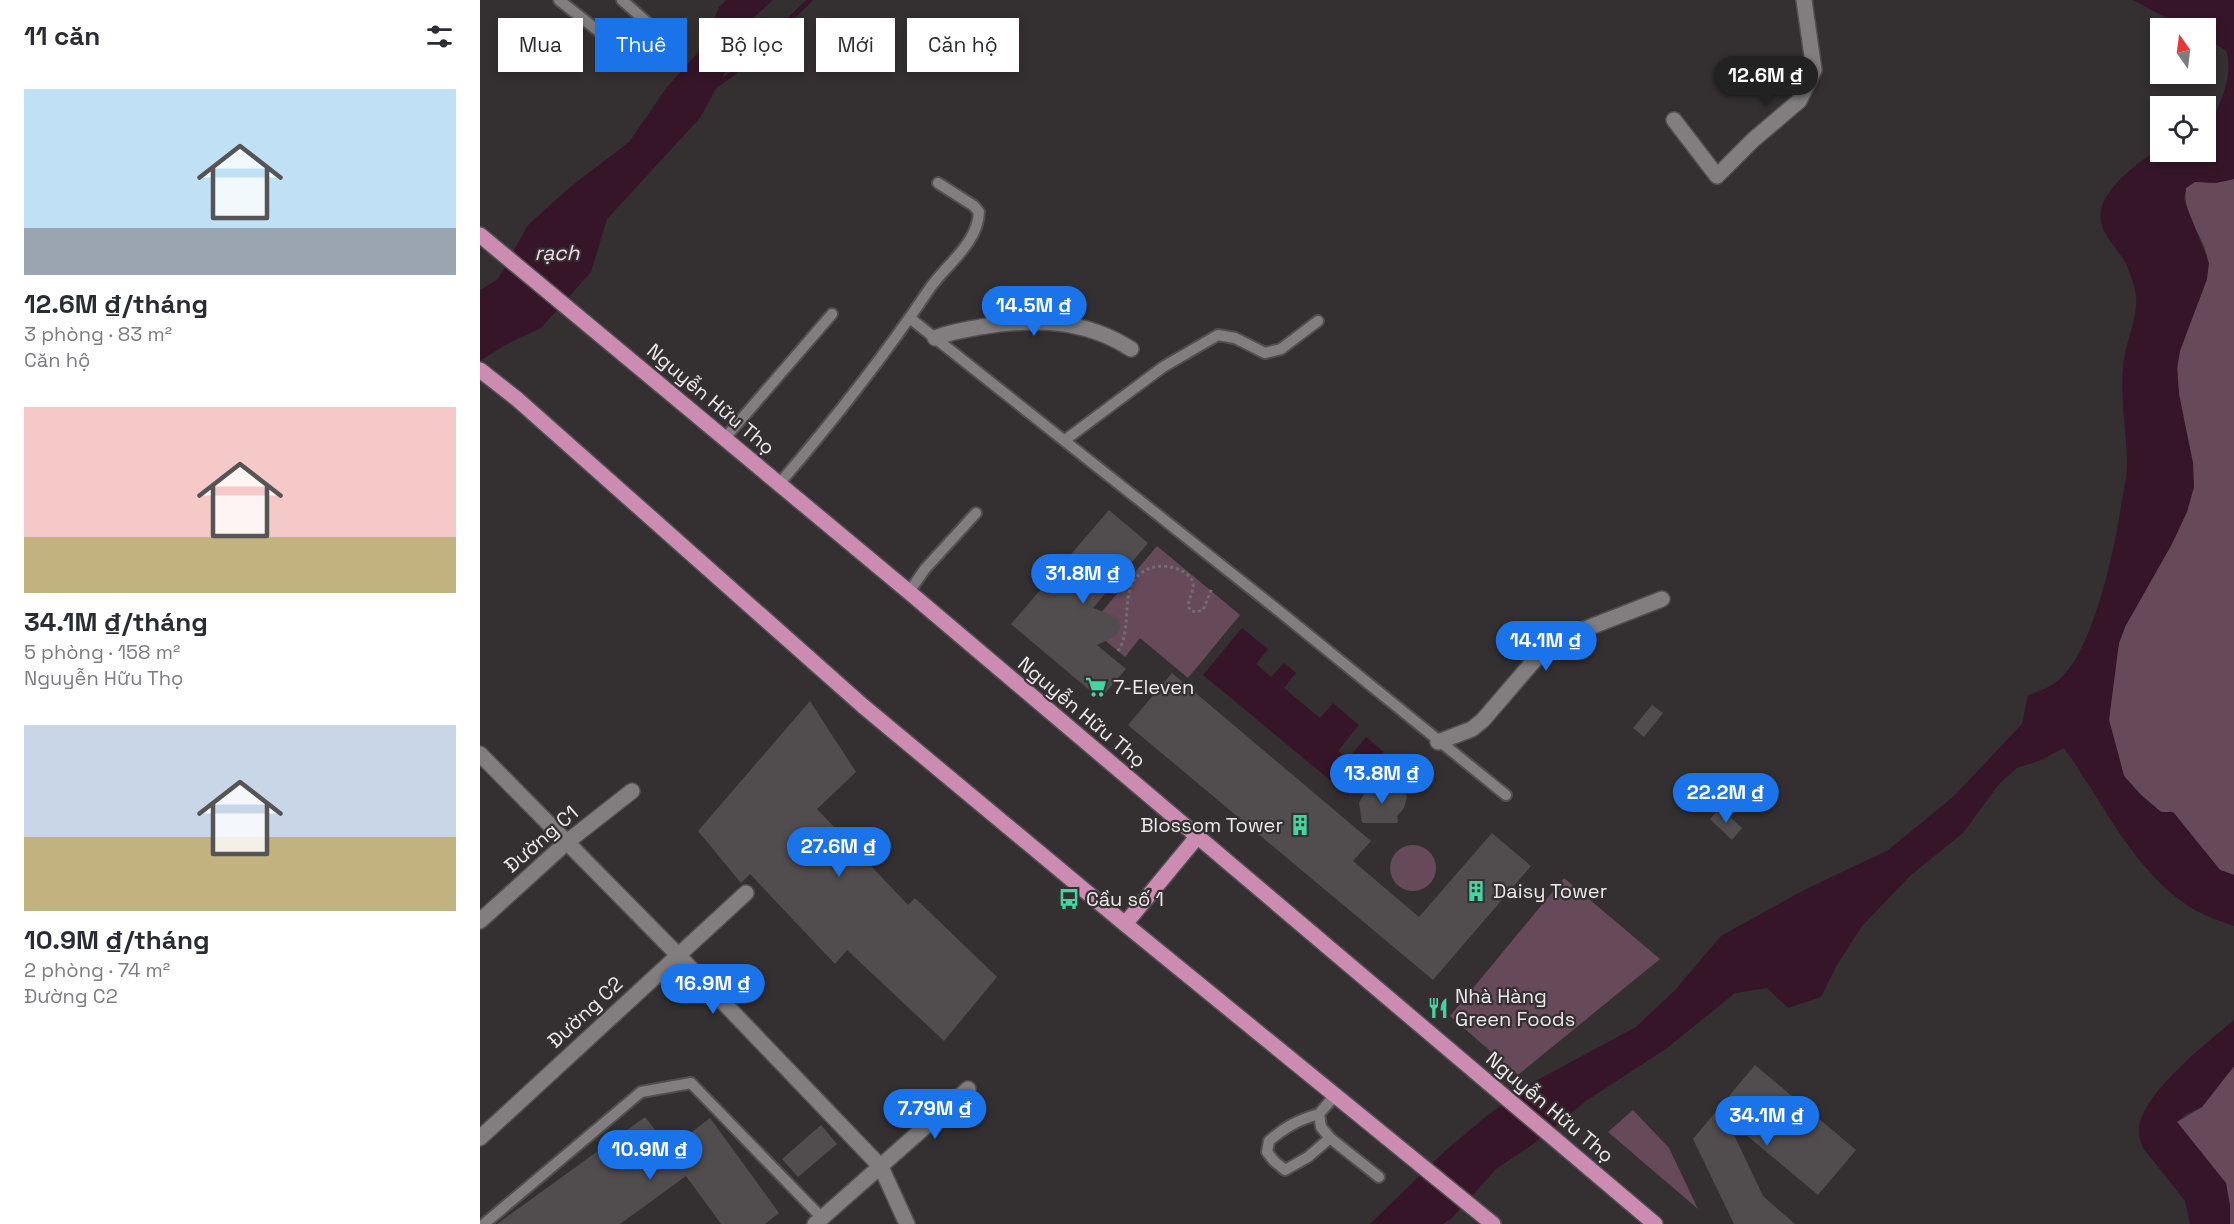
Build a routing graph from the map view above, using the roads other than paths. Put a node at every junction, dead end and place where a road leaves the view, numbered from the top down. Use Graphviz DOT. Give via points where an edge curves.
graph roads {
  1 [pos="559,0"];
  2 [pos="622,0"];
  3 [pos="1804,0"];
  4 [pos="643,18"];
  5 [pos="595,28"];
  6 [pos="1674,120"];
  7 [pos="938,183"];
  8 [pos="480,235"];
  9 [pos="832,314"];
  10 [pos="911,319"];
  11 [pos="1318,321"];
  12 [pos="935,338"];
  13 [pos="1131,349"];
  14 [pos="480,370"];
  15 [pos="725,438"];
  16 [pos="1065,440"];
  17 [pos="780,484"];
  18 [pos="976,513"];
  19 [pos="909,592"];
  20 [pos="1662,599"];
  21 [pos="1438,742"];
  22 [pos="480,754"];
  23 [pos="632,791"];
  24 [pos="1506,795"];
  25 [pos="1197,837"];
  26 [pos="567,842"];
  27 [pos="746,893"];
  28 [pos="480,921"];
  29 [pos="1125,924"];
  30 [pos="678,955"];
  31 [pos="968,1089"];
  32 [pos="1336,1094"];
  33 [pos="1319,1114"];
  34 [pos="480,1138"];
  35 [pos="1330,1138"];
  36 [pos="881,1167"];
  37 [pos="1379,1177"];
  38 [pos="819,1221"];
  39 [pos="484,1224"];
  40 [pos="907,1224"];
  41 [pos="1493,1224"];
  42 [pos="1656,1224"];
  1 -- 5 [label="lane"];
  2 -- 4 [label="lane"];
  3 -- 6 [label="street" via="1814,70 1799,101 1717,176"];
  7 -- 10 [label="lane" via="974,206 980,216 962,251"];
  8 -- 15 [label="main road, Nguyễn Hữu Thọ"];
  9 -- 15 [label="lane"];
  10 -- 12 [label="lane"];
  10 -- 17 [label="lane" via="847,405"];
  11 -- 16 [label="lane" via="1281,349 1265,353 1235,338 1218,335 1163,367"];
  12 -- 13 [label="street" via="946,333 1038,321 1081,327"];
  12 -- 16 [label="lane"];
  14 -- 29 [label="main road" via="863,706"];
  15 -- 17 [label="main road, Nguyễn Hữu Thọ"];
  16 -- 21 [label="lane"];
  17 -- 19 [label="main road, Nguyễn Hữu Thọ"];
  18 -- 19 [label="lane"];
  19 -- 25 [label="main road, Nguyễn Hữu Thọ"];
  20 -- 21 [label="street" via="1557,640 1472,729"];
  21 -- 24 [label="lane"];
  22 -- 26 [label="street"];
  23 -- 26 [label="street, Đường C1"];
  25 -- 29 [label="main road"];
  25 -- 42 [label="main road, Nguyễn Hữu Thọ"];
  26 -- 28 [label="street, Đường C1"];
  26 -- 30 [label="street"];
  27 -- 30 [label="street, Đường C2"];
  29 -- 32 [label="main road"];
  30 -- 34 [label="street, Đường C2"];
  30 -- 36 [label="street"];
  31 -- 36 [label="street"];
  32 -- 33 [label="lane"];
  32 -- 41 [label="main road"];
  33 -- 35 [label="lane" via="1321,1126"];
  33 -- 35 [label="lane" via="1283,1128 1269,1141 1268,1152 1285,1170"];
  35 -- 37 [label="lane"];
  36 -- 38 [label="street"];
  36 -- 40 [label="street"];
  38 -- 39 [label="lane" via="691,1083 641,1092"];
}
